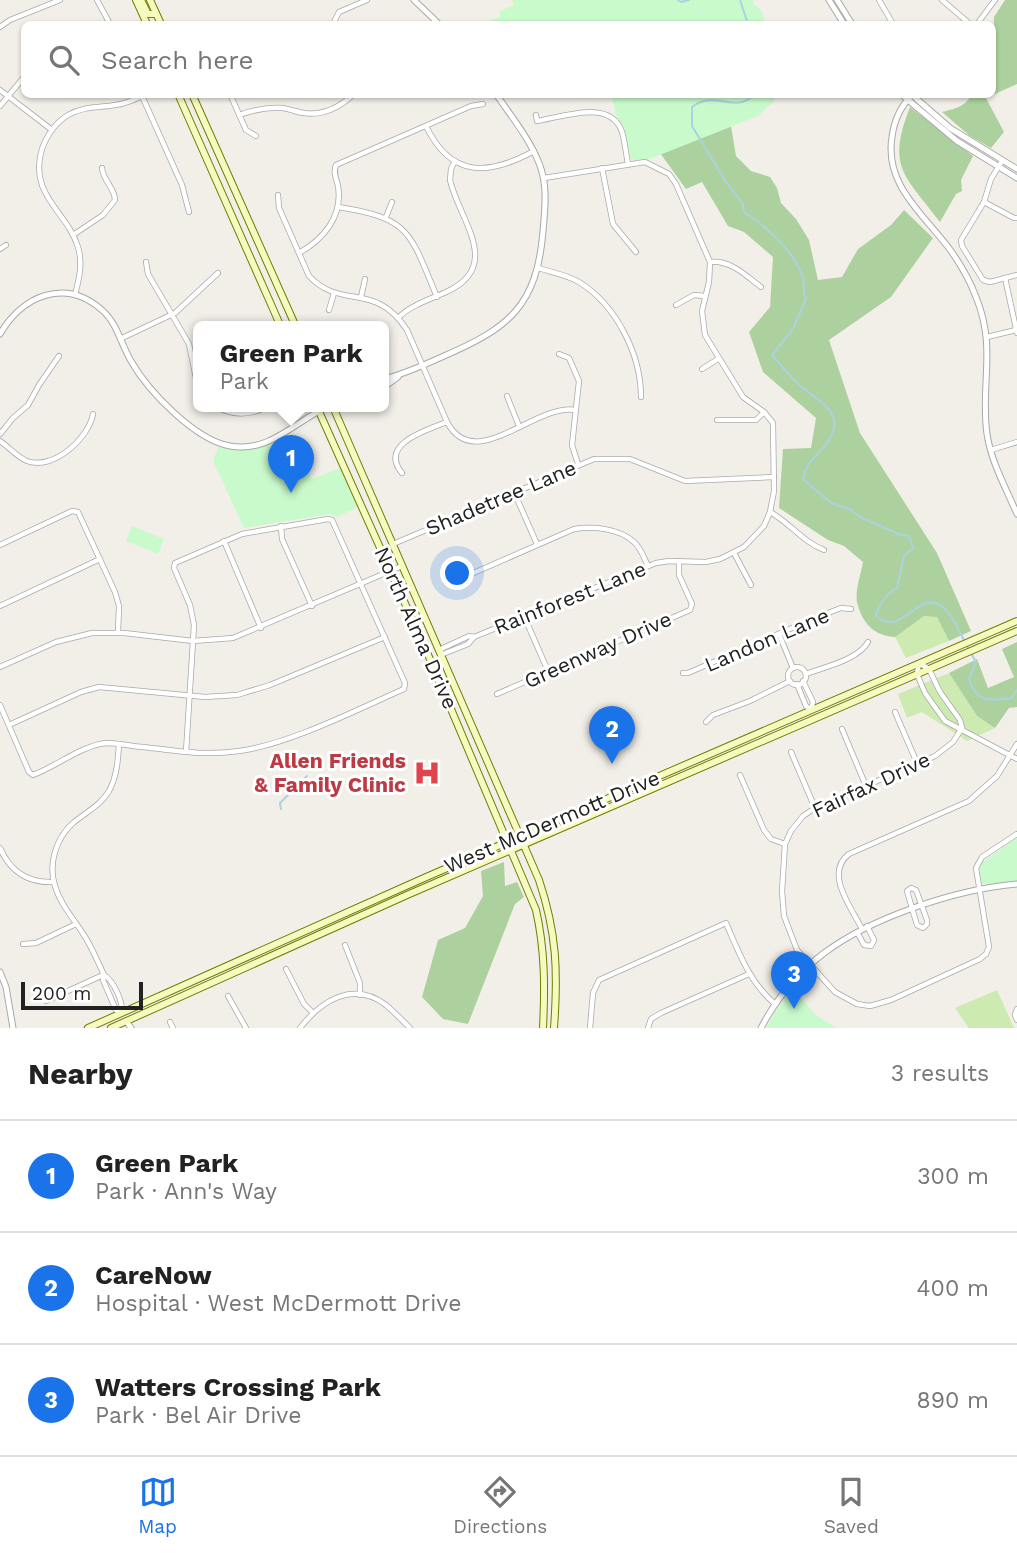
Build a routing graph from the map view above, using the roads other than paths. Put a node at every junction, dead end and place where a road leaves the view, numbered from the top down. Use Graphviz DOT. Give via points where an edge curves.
graph roads {
  1 [pos="60,0"];
  2 [pos="97,0"];
  3 [pos="139,0"];
  4 [pos="150,0"];
  5 [pos="367,0"];
  6 [pos="414,0"];
  7 [pos="829,0"];
  8 [pos="837,0"];
  9 [pos="879,0"];
  10 [pos="943,0"];
  11 [pos="995,0"];
  12 [pos="156,14"];
  13 [pos="108,21"];
  14 [pos="146,21"];
  15 [pos="159,21"];
  16 [pos="335,21"];
  17 [pos="436,21"];
  18 [pos="842,21"];
  19 [pos="850,21"];
  20 [pos="891,21"];
  21 [pos="967,21"];
  22 [pos="979,21"];
  23 [pos="0,27"];
  24 [pos="21,80"];
  25 [pos="0,90"];
  26 [pos="7,96"];
  27 [pos="136,98"];
  28 [pos="145,98"];
  29 [pos="180,98"];
  30 [pos="194,98"];
  31 [pos="232,98"];
  32 [pos="349,98"];
  33 [pos="499,98"];
  34 [pos="909,98"];
  35 [pos="912,98"];
  36 [pos="912,98"];
  37 [pos="483,104"];
  38 [pos="0,106"];
  39 [pos="239,115"];
  40 [pos="536,116"];
  41 [pos="426,126"];
  42 [pos="52,130"];
  43 [pos="256,136"];
  44 [pos="534,151"];
  45 [pos="455,161"];
  46 [pos="1002,161"];
  47 [pos="628,164"];
  48 [pos="998,167"];
  49 [pos="602,168"];
  50 [pos="102,169"];
  51 [pos="1017,169"];
  52 [pos="544,178"];
  53 [pos="1017,178"];
  54 [pos="278,195"];
  55 [pos="392,202"];
  56 [pos="984,202"];
  57 [pos="338,206"];
  58 [pos="189,212"];
  59 [pos="386,217"];
  60 [pos="1017,218"];
  61 [pos="73,235"];
  62 [pos="6,245"];
  63 [pos="0,249"];
  64 [pos="636,252"];
  65 [pos="299,253"];
  66 [pos="709,261"];
  67 [pos="146,262"];
  68 [pos="538,268"];
  69 [pos="218,273"];
  70 [pos="1017,275"];
  71 [pos="1004,278"];
  72 [pos="365,279"];
  73 [pos="761,288"];
  74 [pos="334,293"];
  75 [pos="75,295"];
  76 [pos="705,296"];
  77 [pos="362,297"];
  78 [pos="437,297"];
  79 [pos="676,305"];
  80 [pos="329,310"];
  81 [pos="172,315"];
  82 [pos="399,317"];
  83 [pos="278,321"];
  84 [pos="293,321"];
  85 [pos="1017,331"];
  86 [pos="0,334"];
  87 [pos="987,337"];
  88 [pos="120,339"];
  89 [pos="559,354"];
  90 [pos="59,356"];
  91 [pos="193,356"];
  92 [pos="718,359"];
  93 [pos="422,365"];
  94 [pos="702,369"];
  95 [pos="401,374"];
  96 [pos="389,378"];
  97 [pos="389,383"];
  98 [pos="507,396"];
  99 [pos="641,397"];
  100 [pos="576,410"];
  101 [pos="234,412"];
  102 [pos="252,412"];
  103 [pos="314,412"];
  104 [pos="319,412"];
  105 [pos="337,412"];
  106 [pos="764,412"];
  107 [pos="93,414"];
  108 [pos="717,420"];
  109 [pos="447,422"];
  110 [pos="519,426"];
  111 [pos="0,435"];
  112 [pos="0,441"];
  113 [pos="1017,442"];
  114 [pos="991,450"];
  115 [pos="578,464"];
  116 [pos="402,473"];
  117 [pos="774,477"];
  118 [pos="514,492"];
  119 [pos="771,513"];
  120 [pos="1017,514"];
  121 [pos="281,526"];
  122 [pos="224,541"];
  123 [pos="0,544"];
  124 [pos="393,544"];
  125 [pos="537,544"];
  126 [pos="824,550"];
  127 [pos="734,553"];
  128 [pos="100,559"];
  129 [pos="679,561"];
  130 [pos="403,566"];
  131 [pos="648,566"];
  132 [pos="391,571"];
  133 [pos="453,582"];
  134 [pos="361,584"];
  135 [pos="751,585"];
  136 [pos="0,606"];
  137 [pos="312,606"];
  138 [pos="850,609"];
  139 [pos="524,616"];
  140 [pos="1017,621"];
  141 [pos="261,628"];
  142 [pos="1017,631"];
  143 [pos="118,632"];
  144 [pos="779,634"];
  145 [pos="385,637"];
  146 [pos="193,641"];
  147 [pos="867,642"];
  148 [pos="440,652"];
  149 [pos="429,657"];
  150 [pos="919,663"];
  151 [pos="0,667"];
  152 [pos="793,668"];
  153 [pos="929,669"];
  154 [pos="548,671"];
  155 [pos="683,673"];
  156 [pos="806,674"];
  157 [pos="917,674"];
  158 [pos="790,681"];
  159 [pos="803,681"];
  160 [pos="797,684"];
  161 [pos="497,694"];
  162 [pos="191,696"];
  163 [pos="0,705"];
  164 [pos="811,710"];
  165 [pos="895,712"];
  166 [pos="815,718"];
  167 [pos="706,722"];
  168 [pos="9,725"];
  169 [pos="962,728"];
  170 [pos="842,729"];
  171 [pos="120,744"];
  172 [pos="1017,744"];
  173 [pos="186,752"];
  174 [pos="791,752"];
  175 [pos="1010,754"];
  176 [pos="1017,759"];
  177 [pos="694,761"];
  178 [pos="917,764"];
  179 [pos="698,769"];
  180 [pos="740,775"];
  181 [pos="866,786"];
  182 [pos="615,795"];
  183 [pos="618,804"];
  184 [pos="815,808"];
  185 [pos="1017,834"];
  186 [pos="520,836"];
  187 [pos="508,842"];
  188 [pos="785,844"];
  189 [pos="524,845"];
  190 [pos="0,848"];
  191 [pos="511,850"];
  192 [pos="53,882"];
  193 [pos="1017,884"];
  194 [pos="404,887"];
  195 [pos="978,889"];
  196 [pos="407,895"];
  197 [pos="921,905"];
  198 [pos="911,909"];
  199 [pos="76,924"];
  200 [pos="862,929"];
  201 [pos="23,944"];
  202 [pos="345,945"];
  203 [pos="810,964"];
  204 [pos="286,970"];
  205 [pos="0,972"];
  206 [pos="749,974"];
  207 [pos="104,975"];
  208 [pos="360,995"];
  209 [pos="228,996"];
  210 [pos="46,1001"];
  211 [pos="775,1004"];
  212 [pos="1017,1009"];
  213 [pos="312,1012"];
  214 [pos="122,1013"];
  215 [pos="1017,1020"];
  216 [pos="128,1025"];
  217 [pos="13,1028"];
  218 [pos="88,1028"];
  219 [pos="111,1028"];
  220 [pos="246,1028"];
  221 [pos="300,1028"];
  222 [pos="410,1028"];
  223 [pos="542,1028"];
  224 [pos="554,1028"];
  225 [pos="590,1028"];
  226 [pos="648,1028"];
  227 [pos="761,1028"];
  1 -- 23 [label="street"];
  2 -- 13 [label="street"];
  3 -- 12 [label="main road" via="148,14"];
  3 -- 14 [label="main road"];
  4 -- 12 [label="main road"];
  5 -- 16 [label="street" via="339,12"];
  6 -- 17 [label="street"];
  7 -- 18 [label="street"];
  8 -- 19 [label="street"];
  9 -- 20 [label="street"];
  10 -- 21 [label="street"];
  11 -- 22 [label="street"];
  12 -- 15 [label="main road"];
  24 -- 26 [label="street"];
  25 -- 26 [label="street"];
  26 -- 38 [label="street"];
  26 -- 42 [label="street"];
  27 -- 42 [label="street" via="76,111"];
  28 -- 58 [label="street"];
  29 -- 83 [label="main road"];
  30 -- 84 [label="main road"];
  31 -- 39 [label="street"];
  32 -- 39 [label="street" via="320,113 272,108"];
  33 -- 44 [label="street"];
  34 -- 87 [label="street" via="891,140 894,173 905,195 959,263 977,298"];
  35 -- 46 [label="street"];
  36 -- 48 [label="street" via="957,141"];
  37 -- 41 [label="street"];
  39 -- 43 [label="street" via="246,130"];
  40 -- 47 [label="street" via="537,121 606,114 621,131"];
  41 -- 45 [label="street" via="439,148"];
  41 -- 57 [label="street" via="340,163 334,169"];
  42 -- 61 [label="street" via="41,155 41,183"];
  44 -- 45 [label="street" via="491,168"];
  44 -- 52 [label="street"];
  45 -- 78 [label="street" via="450,180 475,243 475,264 462,283"];
  46 -- 48 [label="street"];
  46 -- 51 [label="street"];
  47 -- 49 [label="street"];
  47 -- 66 [label="street" via="645,162 668,174"];
  48 -- 53 [label="street"];
  48 -- 56 [label="street"];
  49 -- 52 [label="street"];
  49 -- 64 [label="street" via="613,224"];
  50 -- 61 [label="street" via="115,200 103,215"];
  52 -- 68 [label="street" via="546,203"];
  54 -- 65 [label="street"];
  55 -- 59 [label="street"];
  56 -- 60 [label="street"];
  56 -- 71 [label="street" via="961,240 981,278 987,282"];
  57 -- 59 [label="street"];
  57 -- 65 [label="street" via="321,238"];
  59 -- 78 [label="street" via="408,235"];
  61 -- 75 [label="street" via="81,262"];
  62 -- 63 [label="street"];
  65 -- 74 [label="street" via="309,276"];
  66 -- 73 [label="street" via="729,264"];
  66 -- 76 [label="street"];
  67 -- 81 [label="street"];
  68 -- 93 [label="street" via="525,299 503,325"];
  68 -- 99 [label="street" via="576,281 608,307 638,367"];
  69 -- 81 [label="street"];
  70 -- 71 [label="street"];
  71 -- 85 [label="street"];
  72 -- 77 [label="street"];
  74 -- 77 [label="street"];
  74 -- 80 [label="street"];
  75 -- 86 [label="street" via="31,300 12,315"];
  75 -- 88 [label="street" via="103,311"];
  76 -- 79 [label="street" via="694,295"];
  76 -- 92 [label="street" via="702,328"];
  77 -- 82 [label="street" via="381,303"];
  78 -- 82 [label="street"];
  81 -- 88 [label="street"];
  81 -- 91 [label="street"];
  82 -- 93 [label="street"];
  85 -- 87 [label="street"];
  87 -- 114 [label="street" via="986,416"];
  88 -- 103 [label="street" via="145,381 190,428 209,440 233,446 262,444 279,438"];
  89 -- 100 [label="street" via="569,358 578,377"];
  90 -- 111 [label="street" via="28,405"];
  92 -- 94 [label="street"];
  92 -- 106 [label="street" via="743,397"];
  93 -- 95 [label="street"];
  93 -- 109 [label="street"];
  95 -- 96 [label="street"];
  95 -- 97 [label="street"];
  98 -- 110 [label="street"];
  100 -- 110 [label="street" via="559,410"];
  100 -- 115 [label="street" via="572,444"];
  101 -- 102 [label="street"];
  104 -- 132 [label="main road, North Alma Drive"];
  105 -- 124 [label="main road, North Alma Drive"];
  106 -- 108 [label="street" via="756,420"];
  106 -- 117 [label="street" via="774,430"];
  107 -- 112 [label="street" via="77,444 43,462 24,460"];
  109 -- 110 [label="street" via="456,435 473,442"];
  109 -- 116 [label="street" via="402,444 396,456"];
  113 -- 114 [label="street"];
  114 -- 120 [label="street"];
  115 -- 117 [label="street, Shadetree Lane" via="630,459 685,481"];
  115 -- 118 [label="street, Shadetree Lane"];
  117 -- 119 [label="street"];
  118 -- 124 [label="street, Shadetree Lane"];
  118 -- 125 [label="street"];
  119 -- 126 [label="street" via="812,546"];
  119 -- 127 [label="street, Rainforest Lane" via="756,537"];
  121 -- 122 [label="street"];
  121 -- 134 [label="street" via="332,520"];
  121 -- 137 [label="street" via="282,539"];
  122 -- 141 [label="street"];
  122 -- 146 [label="street" via="174,565 193,616"];
  123 -- 128 [label="street" via="76,511"];
  124 -- 130 [label="main road, North Alma Drive"];
  125 -- 131 [label="street" via="574,529 596,528 633,540"];
  125 -- 133 [label="street"];
  127 -- 129 [label="street, Rainforest Lane" via="708,562"];
  127 -- 135 [label="street"];
  128 -- 136 [label="street"];
  128 -- 143 [label="street" via="118,599"];
  129 -- 131 [label="street, Rainforest Lane"];
  129 -- 154 [label="street, Greenway Drive" via="690,610"];
  130 -- 132 [label="street"];
  130 -- 148 [label="main road, North Alma Drive"];
  131 -- 139 [label="street, Rainforest Lane"];
  132 -- 134 [label="street"];
  132 -- 149 [label="main road, North Alma Drive"];
  134 -- 137 [label="street"];
  134 -- 145 [label="street"];
  137 -- 141 [label="street"];
  138 -- 144 [label="street, Landon Lane" via="841,608"];
  139 -- 148 [label="street, Rainforest Lane"];
  139 -- 154 [label="street"];
  140 -- 150 [label="main road, West McDermott Drive"];
  141 -- 146 [label="street" via="233,638"];
  142 -- 153 [label="main road, West McDermott Drive"];
  143 -- 146 [label="street"];
  143 -- 151 [label="street" via="65,639"];
  144 -- 152 [label="street"];
  144 -- 155 [label="street, Landon Lane"];
  145 -- 162 [label="street" via="254,691 225,697"];
  145 -- 173 [label="street" via="405,686 402,690 275,743 232,752"];
  146 -- 162 [label="street"];
  147 -- 156 [label="street" via="864,649 840,662"];
  148 -- 149 [label="main road"];
  148 -- 186 [label="main road, North Alma Drive"];
  149 -- 187 [label="main road, North Alma Drive"];
  150 -- 153 [label="street"];
  150 -- 157 [label="street"];
  150 -- 164 [label="main road, West McDermott Drive"];
  152 -- 156 [label="street" via="800,667"];
  152 -- 158 [label="street"];
  153 -- 157 [label="main road, West McDermott Drive"];
  153 -- 169 [label="street"];
  154 -- 161 [label="street, Greenway Drive"];
  156 -- 159 [label="street"];
  157 -- 166 [label="main road, West McDermott Drive"];
  157 -- 169 [label="street" via="933,707 953,726"];
  158 -- 160 [label="street"];
  158 -- 167 [label="street"];
  159 -- 160 [label="street"];
  159 -- 164 [label="street" via="813,702"];
  160 -- 164 [label="street"];
  162 -- 168 [label="street" via="99,687"];
  162 -- 173 [label="street"];
  163 -- 168 [label="street"];
  164 -- 166 [label="main road"];
  164 -- 177 [label="main road, West McDermott Drive"];
  165 -- 178 [label="street"];
  166 -- 179 [label="main road, West McDermott Drive"];
  168 -- 171 [label="street" via="33,775 98,745"];
  169 -- 175 [label="street"];
  169 -- 178 [label="street, Fairfax Drive" via="949,747"];
  170 -- 181 [label="street"];
  171 -- 173 [label="street"];
  171 -- 192 [label="street" via="108,792 69,827 58,844"];
  172 -- 175 [label="street"];
  174 -- 184 [label="street"];
  175 -- 176 [label="street"];
  175 -- 200 [label="street" via="992,781 969,801 841,861 840,887"];
  177 -- 179 [label="main road"];
  177 -- 182 [label="main road, West McDermott Drive"];
  178 -- 181 [label="street, Fairfax Drive"];
  179 -- 183 [label="main road, West McDermott Drive"];
  180 -- 188 [label="street" via="764,830 771,839"];
  181 -- 184 [label="street, Fairfax Drive"];
  182 -- 183 [label="main road"];
  182 -- 186 [label="main road, West McDermott Drive"];
  183 -- 189 [label="main road, West McDermott Drive"];
  184 -- 188 [label="street, Fairfax Drive" via="798,821"];
  185 -- 195 [label="street" via="978,862"];
  186 -- 187 [label="main road, West McDermott Drive"];
  186 -- 189 [label="main road, North Alma Drive"];
  187 -- 191 [label="main road, North Alma Drive"];
  187 -- 194 [label="main road, West McDermott Drive"];
  188 -- 203 [label="street" via="784,916 797,950"];
  189 -- 191 [label="main road, West McDermott Drive"];
  189 -- 224 [label="main road, North Alma Drive" via="554,934"];
  190 -- 192 [label="street" via="24,877"];
  191 -- 196 [label="main road, West McDermott Drive"];
  191 -- 223 [label="main road, North Alma Drive" via="542,937"];
  192 -- 199 [label="street"];
  193 -- 195 [label="street"];
  194 -- 196 [label="main road"];
  194 -- 214 [label="main road, West McDermott Drive"];
  195 -- 197 [label="street"];
  195 -- 203 [label="street" via="989,947 986,954 891,1000 870,1006 845,999"];
  196 -- 216 [label="main road, West McDermott Drive"];
  197 -- 198 [label="street"];
  197 -- 198 [label="street" via="916,890 909,888 906,894"];
  197 -- 198 [label="street" via="927,922 923,928"];
  198 -- 200 [label="street"];
  199 -- 201 [label="street" via="36,943"];
  199 -- 207 [label="street"];
  200 -- 203 [label="street"];
  202 -- 208 [label="street" via="360,982"];
  203 -- 211 [label="street"];
  204 -- 213 [label="street"];
  205 -- 217 [label="street"];
  206 -- 211 [label="street"];
  206 -- 225 [label="street" via="726,923 599,980 593,993"];
  206 -- 226 [label="street" via="661,1013"];
  207 -- 210 [label="street"];
  207 -- 214 [label="street"];
  208 -- 213 [label="street" via="330,999"];
  208 -- 222 [label="street" via="384,1004"];
  209 -- 220 [label="street"];
  211 -- 227 [label="street"];
  212 -- 215 [label="street"];
  213 -- 221 [label="street"];
  214 -- 216 [label="main road"];
  214 -- 218 [label="main road, West McDermott Drive"];
  216 -- 219 [label="main road, West McDermott Drive"];
}
